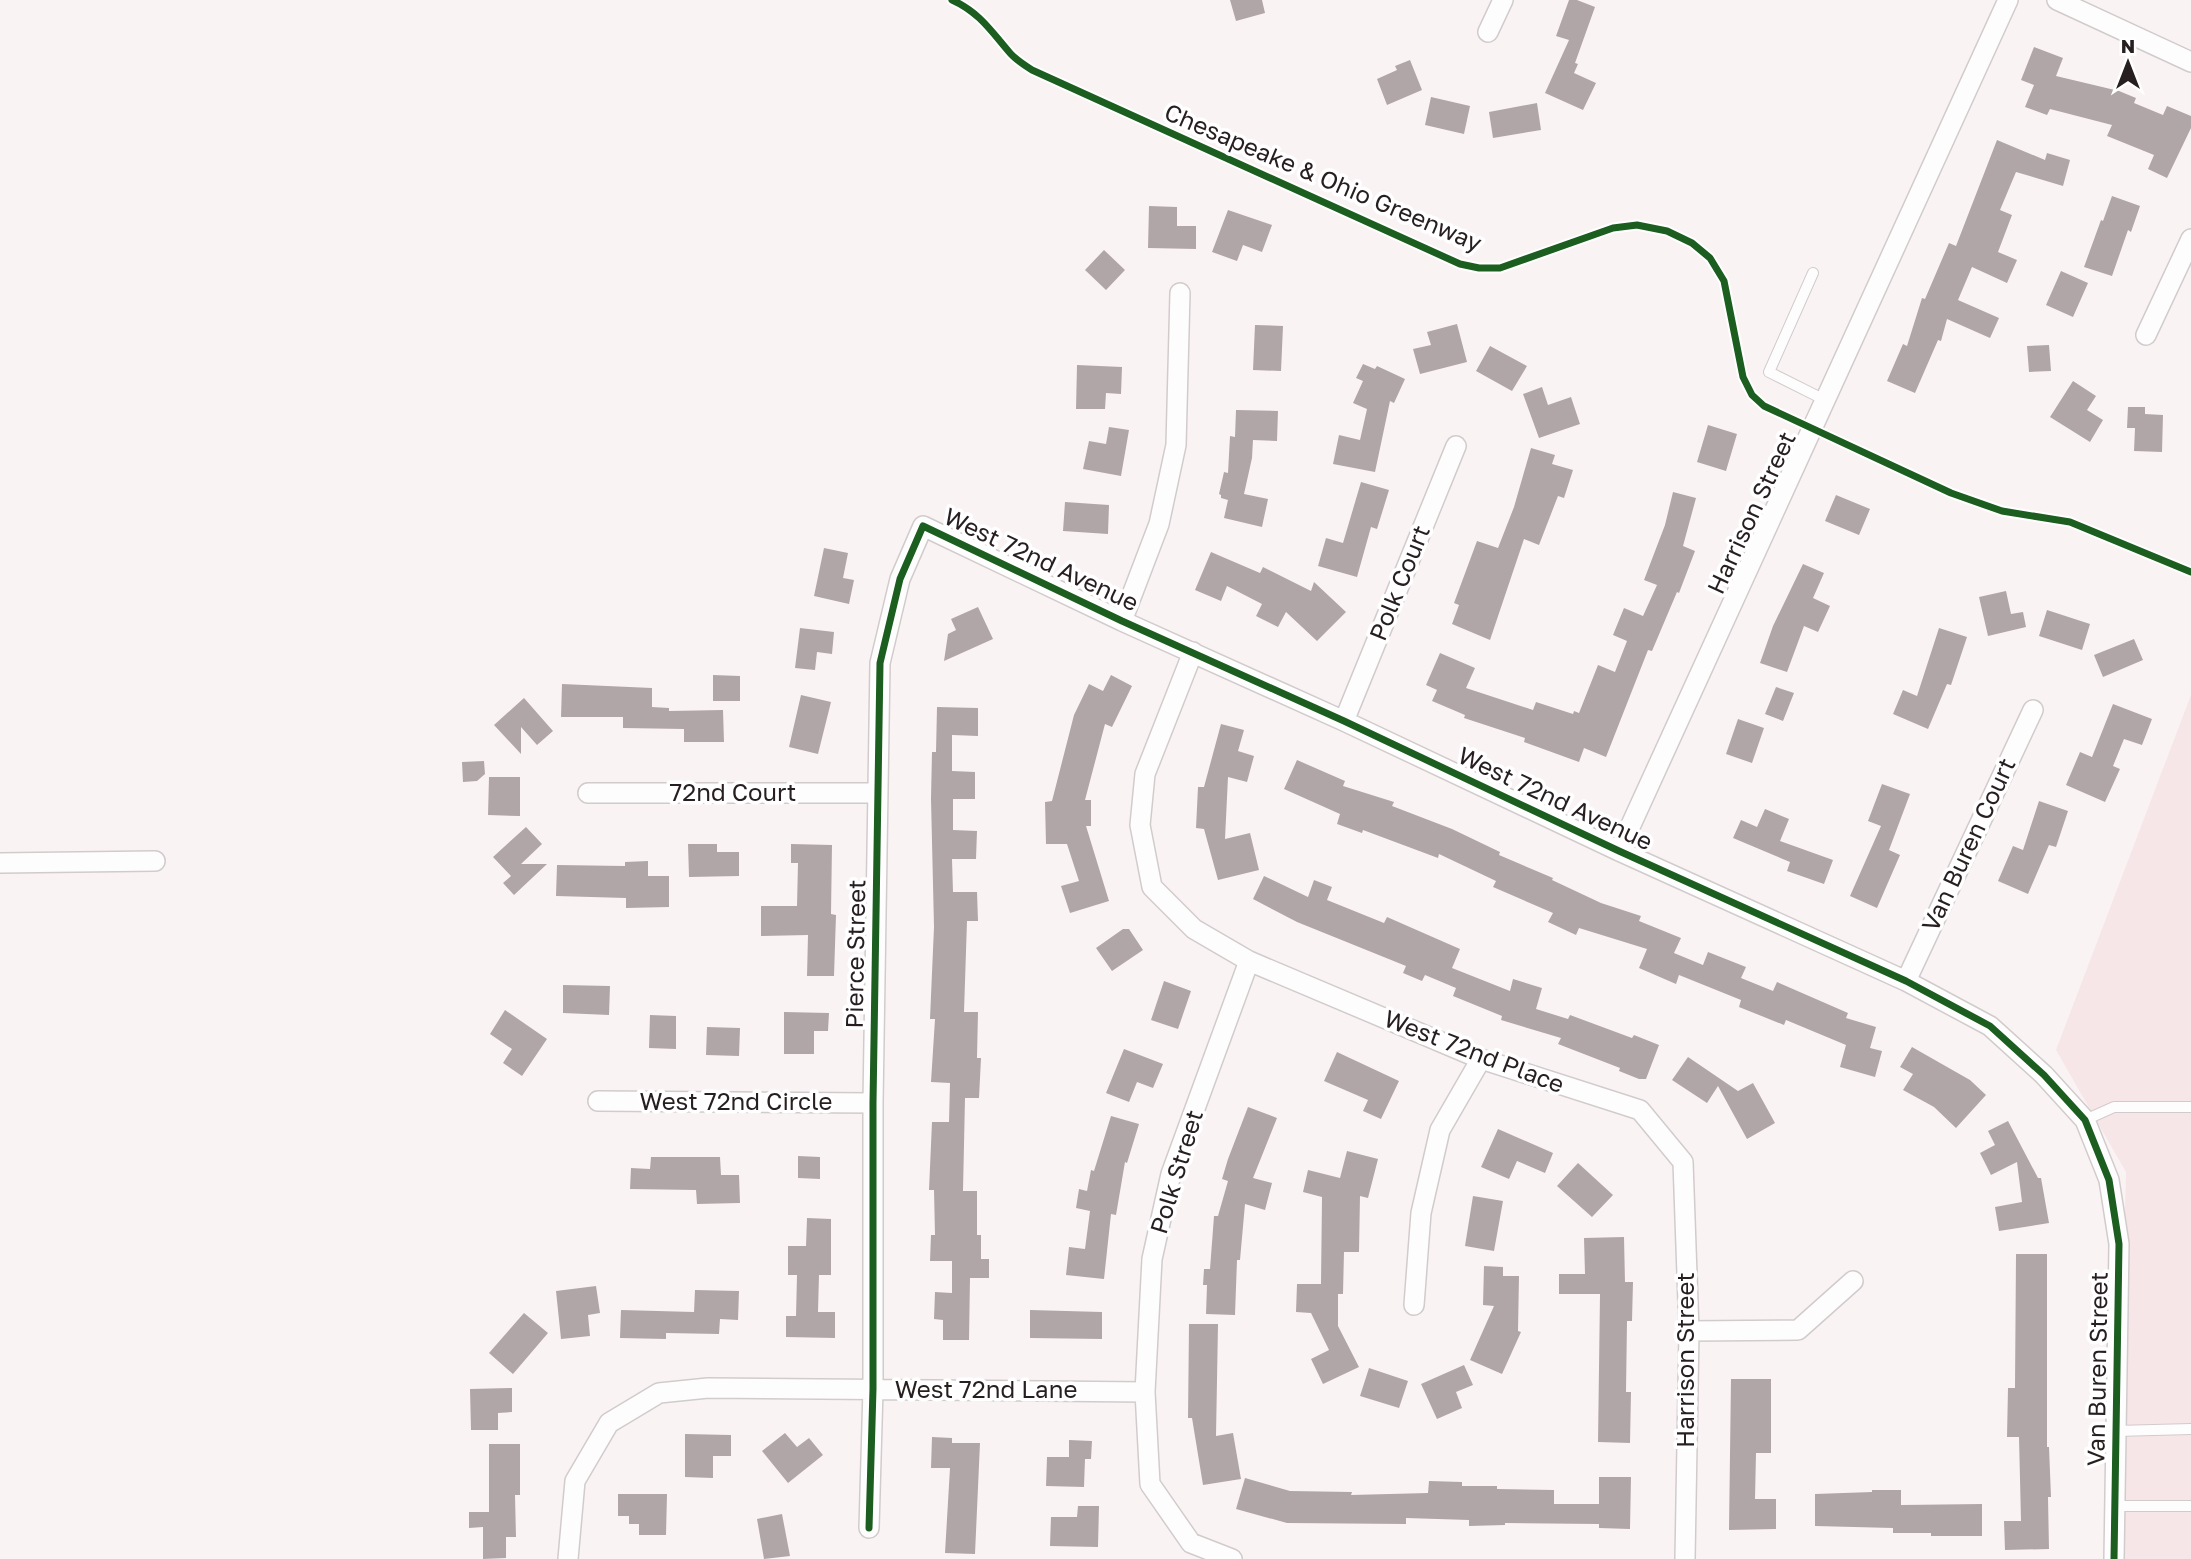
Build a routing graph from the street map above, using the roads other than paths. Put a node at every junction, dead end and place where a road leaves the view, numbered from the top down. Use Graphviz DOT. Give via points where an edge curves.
graph roads {
  1 [pos="1503,0"];
  2 [pos="2008,0"];
  3 [pos="2057,0"];
  4 [pos="1488,32"];
  5 [pos="2191,62"];
  6 [pos="2191,239"];
  7 [pos="1813,274"];
  8 [pos="1180,293"];
  9 [pos="2146,335"];
  10 [pos="1825,400"];
  11 [pos="1456,446"];
  12 [pos="923,526"];
  13 [pos="1122,621"];
  14 [pos="1193,652"];
  15 [pos="2033,710"];
  16 [pos="1344,721"];
  17 [pos="588,793"];
  18 [pos="878,793"];
  19 [pos="1619,851"];
  20 [pos="155,861"];
  21 [pos="0,863"];
  22 [pos="1249,961"];
  23 [pos="1906,981"];
  24 [pos="1481,1059"];
  25 [pos="598,1101"];
  26 [pos="873,1103"];
  27 [pos="2191,1107"];
  28 [pos="2085,1120"];
  29 [pos="1683,1162"];
  30 [pos="2109,1180"];
  31 [pos="1853,1281"];
  32 [pos="1414,1305"];
  33 [pos="1689,1331"];
  34 [pos="873,1389"];
  35 [pos="1145,1392"];
  36 [pos="2191,1429"];
  37 [pos="2116,1431"];
  38 [pos="2115,1506"];
  39 [pos="2191,1506"];
  40 [pos="869,1528"];
  41 [pos="568,1559"];
  42 [pos="1232,1559"];
  43 [pos="1685,1559"];
  44 [pos="2114,1559"];
  1 -- 4 [label="street"];
  2 -- 10 [label="street, Harrison Street"];
  3 -- 5 [label="street"];
  6 -- 9 [label="street"];
  7 -- 10 [label="lane" via="1769,372"];
  8 -- 13 [label="street" via="1176,445 1159,524"];
  10 -- 19 [label="street, Harrison Street"];
  11 -- 16 [label="street, Polk Court"];
  12 -- 13 [label="street, West 72nd Avenue"];
  12 -- 18 [label="street, Pierce Street" via="900,579 880,663"];
  13 -- 14 [label="street, West 72nd Avenue"];
  14 -- 16 [label="street, West 72nd Avenue"];
  14 -- 22 [label="street, West 72nd Place" via="1145,774 1140,825 1152,887 1194,929"];
  15 -- 23 [label="street, Van Buren Court"];
  16 -- 19 [label="street, West 72nd Avenue"];
  17 -- 18 [label="street, 72nd Court"];
  18 -- 26 [label="street, Pierce Street"];
  19 -- 23 [label="street, West 72nd Avenue"];
  20 -- 21 [label="street"];
  22 -- 24 [label="street, West 72nd Place"];
  22 -- 35 [label="street, Polk Street" via="1171,1174 1152,1259"];
  23 -- 28 [label="street, West 72nd Avenue" via="1990,1026"];
  24 -- 29 [label="street, West 72nd Place" via="1640,1111"];
  24 -- 32 [label="street" via="1440,1130 1421,1213"];
  25 -- 26 [label="street, West 72nd Circle"];
  26 -- 34 [label="street, Pierce Street"];
  27 -- 28 [label="lane" via="2114,1107"];
  28 -- 30 [label="street, West 72nd Avenue"];
  29 -- 33 [label="street, Harrison Street"];
  30 -- 37 [label="street, Van Buren Street" via="2119,1244"];
  31 -- 33 [label="street" via="1798,1330"];
  33 -- 43 [label="street, Harrison Street"];
  34 -- 35 [label="street, West 72nd Lane"];
  34 -- 40 [label="street, Pierce Street"];
  34 -- 41 [label="street, West 72nd Lane" via="708,1388 659,1393 609,1423 575,1481"];
  35 -- 42 [label="street, Polk Street" via="1150,1484 1191,1543"];
  36 -- 37 [label="lane"];
  37 -- 38 [label="street, Van Buren Street"];
  38 -- 39 [label="lane"];
  38 -- 44 [label="street, Van Buren Street"];
}
